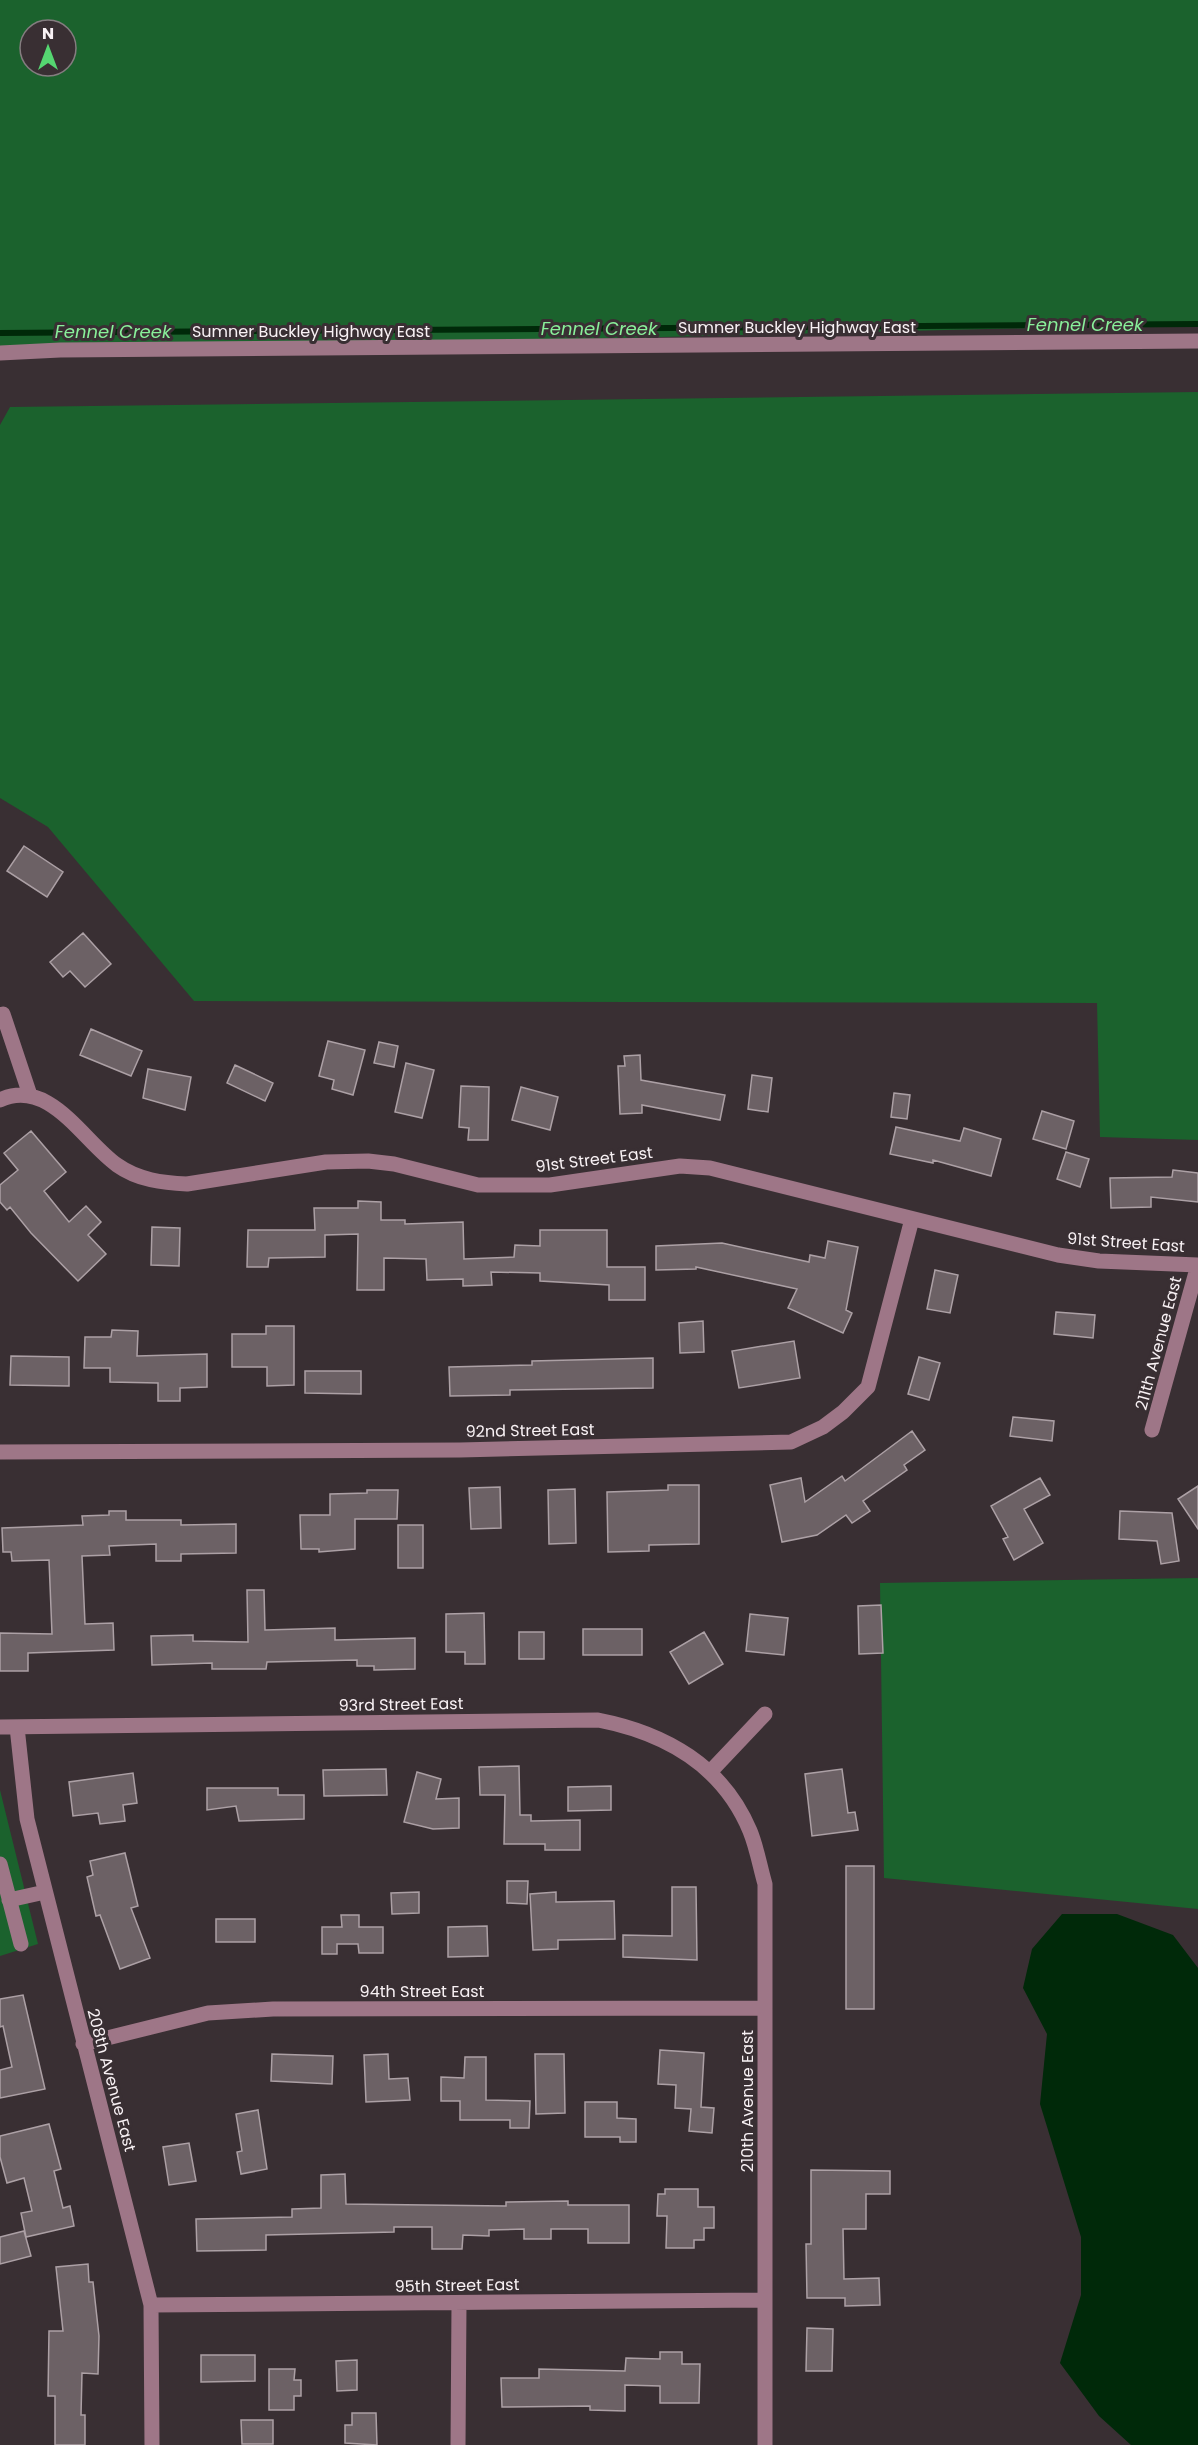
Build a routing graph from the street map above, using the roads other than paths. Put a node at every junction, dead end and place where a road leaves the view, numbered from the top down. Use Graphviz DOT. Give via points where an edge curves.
graph roads {
  1 [pos="1198,341"];
  2 [pos="0,353"];
  3 [pos="3,1014"];
  4 [pos="30,1095"];
  5 [pos="0,1100"];
  6 [pos="912,1219"];
  7 [pos="1198,1265"];
  8 [pos="1152,1430"];
  9 [pos="0,1452"];
  10 [pos="765,1714"];
  11 [pos="0,1727"];
  12 [pos="17,1727"];
  13 [pos="711,1771"];
  14 [pos="0,1864"];
  15 [pos="45,1893"];
  16 [pos="9,1900"];
  17 [pos="21,1944"];
  18 [pos="765,2008"];
  19 [pos="83,2044"];
  20 [pos="764,2300"];
  21 [pos="459,2304"];
  22 [pos="151,2305"];
  23 [pos="152,2445"];
  24 [pos="458,2445"];
  25 [pos="765,2445"];
  1 -- 2 [label="street, Sumner Buckley Highway East"];
  3 -- 4 [label="street"];
  4 -- 5 [label="street"];
  4 -- 6 [label="street, 91st Street East" via="65,1116 118,1166 164,1183 188,1184 326,1162 394,1164 478,1185 540,1185 680,1166 710,1168"];
  6 -- 7 [label="street, 91st Street East" via="1058,1255 1099,1261"];
  6 -- 9 [label="street, 92nd Street East" via="867,1387 823,1427 791,1442 460,1450"];
  7 -- 8 [label="street, 211th Avenue East"];
  10 -- 13 [label="street"];
  11 -- 12 [label="street, 93rd Street East"];
  12 -- 13 [label="street, 93rd Street East" via="598,1720 629,1726 686,1752"];
  12 -- 15 [label="street, 208th Avenue East" via="27,1819"];
  13 -- 18 [label="street, 210th Avenue East" via="746,1823 765,1884"];
  14 -- 16 [label="street"];
  15 -- 16 [label="street"];
  15 -- 19 [label="street, 208th Avenue East"];
  16 -- 17 [label="street"];
  18 -- 19 [label="street, 94th Street East" via="273,2009 208,2013"];
  18 -- 20 [label="street, 210th Avenue East"];
  19 -- 22 [label="street, 208th Avenue East"];
  20 -- 21 [label="street, 95th Street East"];
  20 -- 25 [label="street, 210th Avenue East"];
  21 -- 22 [label="street, 95th Street East"];
  21 -- 24 [label="street"];
  22 -- 23 [label="street, 208th Avenue East"];
}
